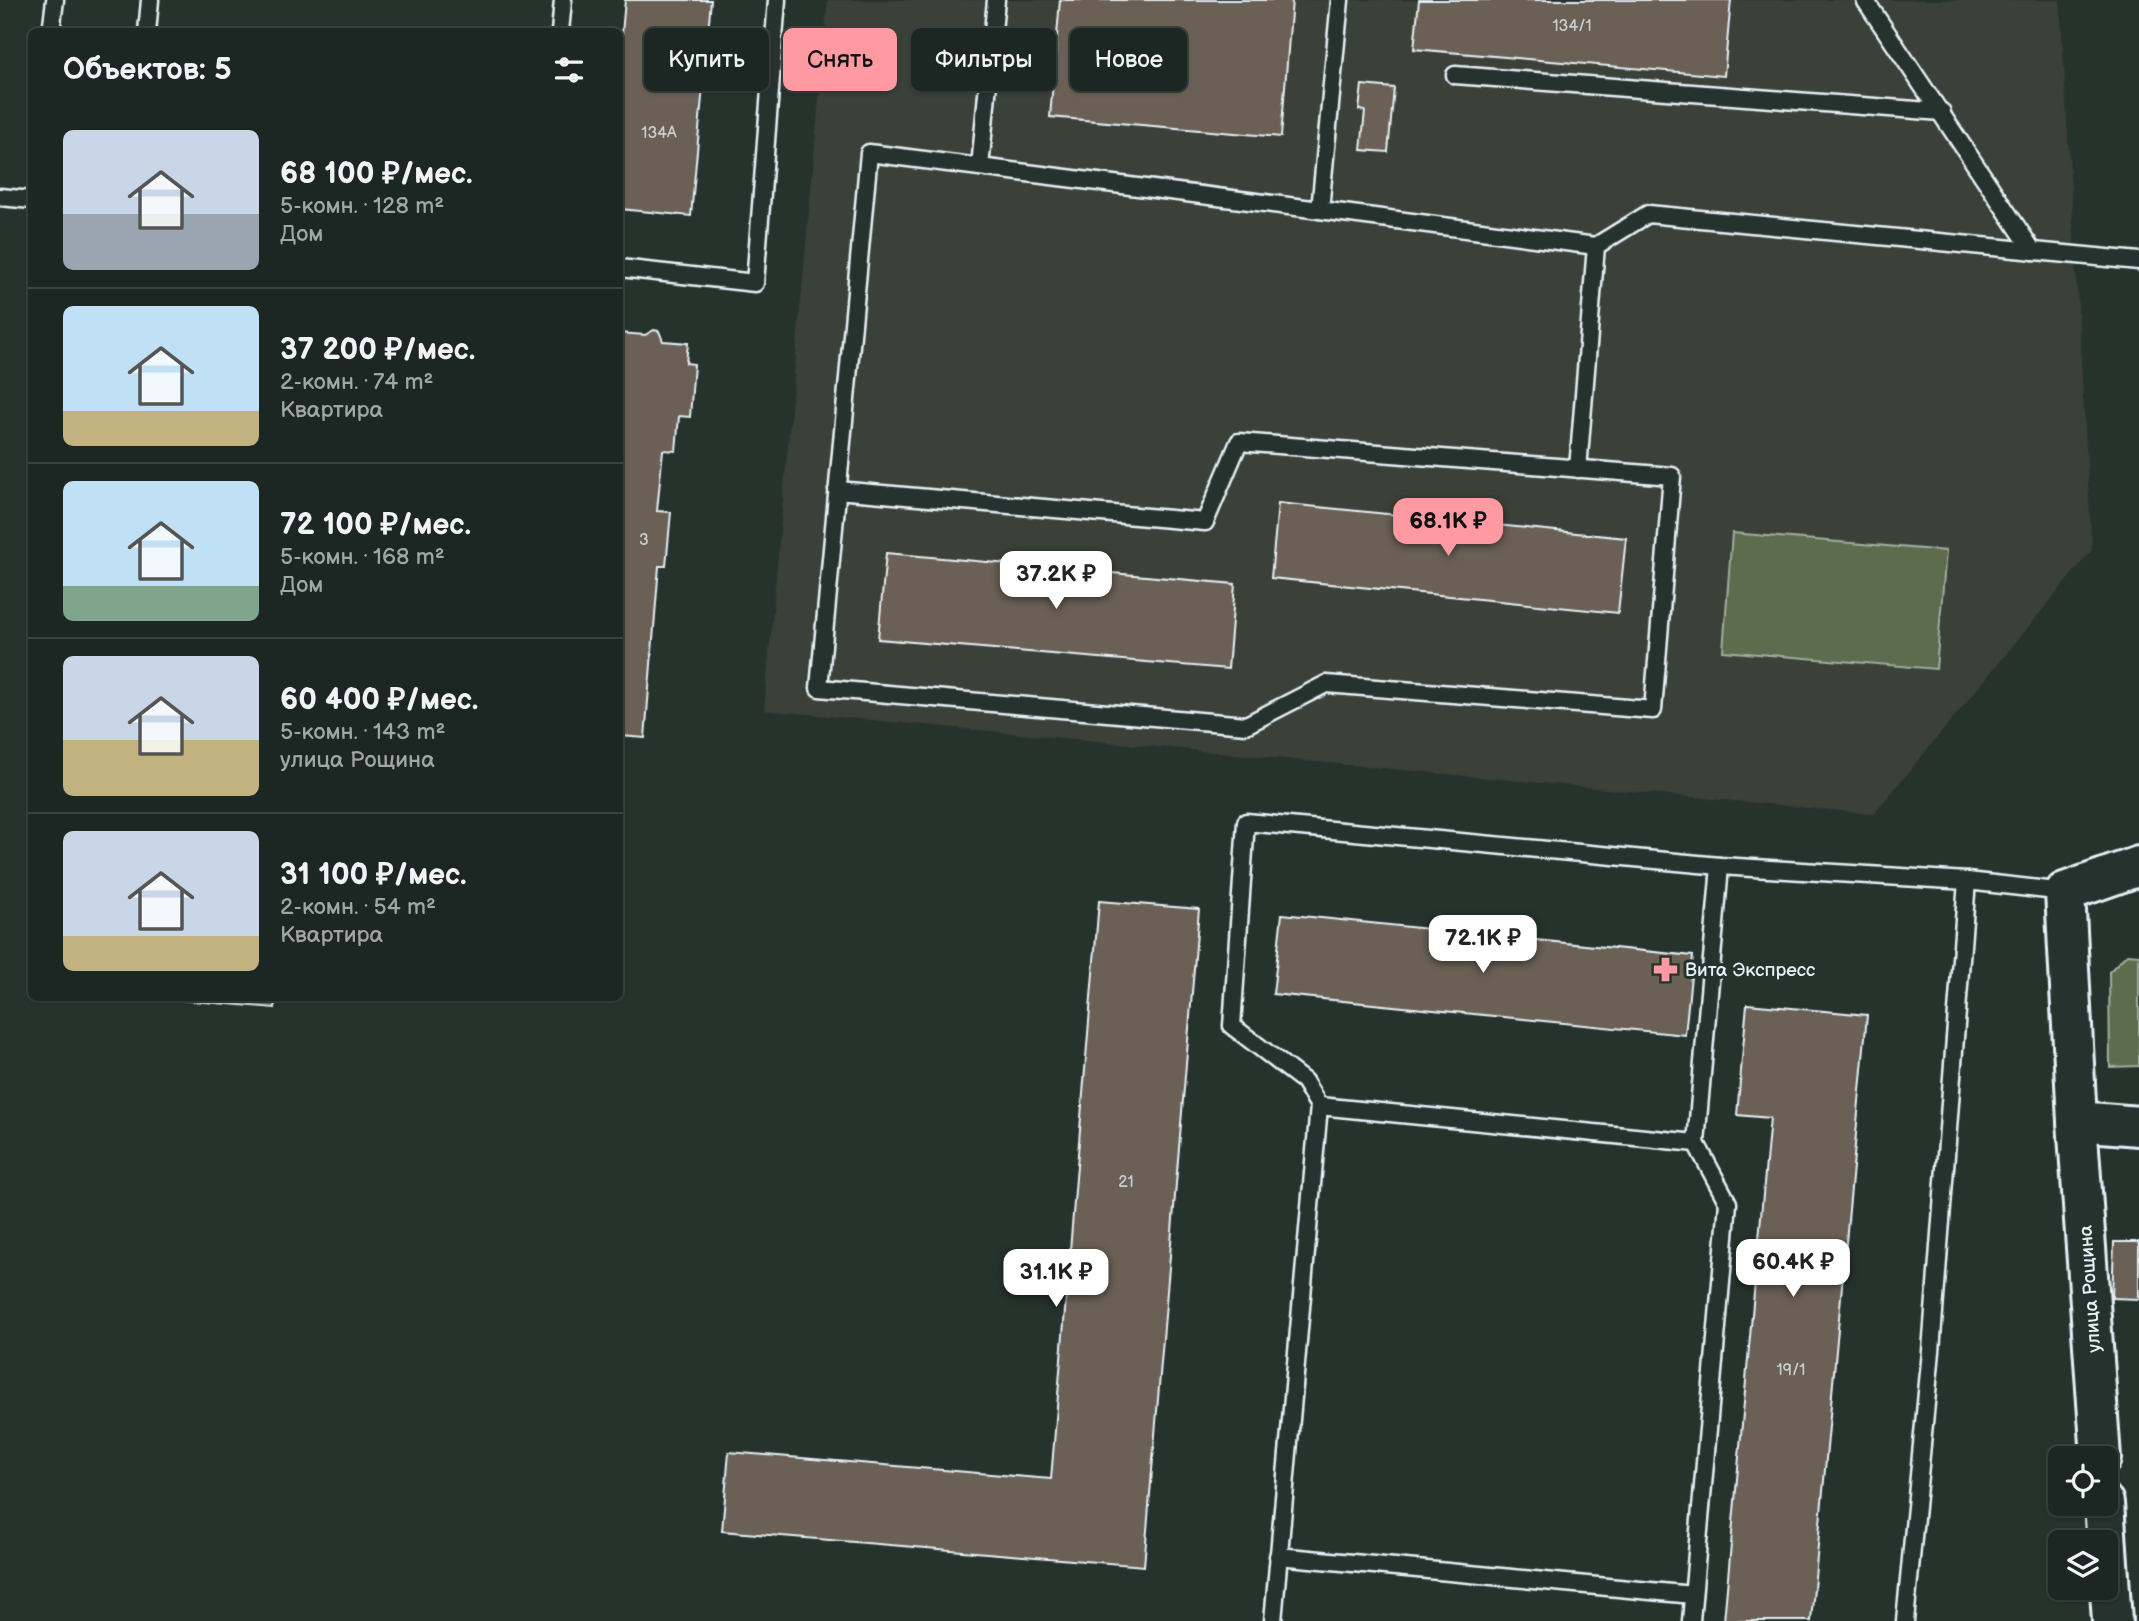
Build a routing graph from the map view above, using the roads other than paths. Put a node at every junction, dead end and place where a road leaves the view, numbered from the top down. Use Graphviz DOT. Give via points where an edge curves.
graph roads {
  1 [pos="55,0"];
  2 [pos="150,0"];
  3 [pos="563,0"];
  4 [pos="777,0"];
  5 [pos="996,0"];
  6 [pos="1340,0"];
  7 [pos="1865,0"];
  8 [pos="52,28"];
  9 [pos="147,28"];
  10 [pos="560,28"];
  11 [pos="1455,75"];
  12 [pos="1942,112"];
  13 [pos="980,167"];
  14 [pos="0,197"];
  15 [pos="28,200"];
  16 [pos="1320,210"];
  17 [pos="1596,246"];
  18 [pos="2033,251"];
  19 [pos="2139,261"];
  20 [pos="623,268"];
  21 [pos="1578,469"];
  22 [pos="837,490"];
  23 [pos="1720,866"];
  24 [pos="2139,866"];
  25 [pos="1967,881"];
  26 [pos="2065,892"];
  27 [pos="1319,1106"];
  28 [pos="2077,1121"];
  29 [pos="2139,1126"];
  30 [pos="1696,1143"];
  31 [pos="2100,1446"];
  32 [pos="2105,1516"];
  33 [pos="1278,1556"];
  34 [pos="1693,1595"];
  35 [pos="1273,1621"];
  36 [pos="1691,1621"];
  37 [pos="1905,1621"];
  38 [pos="2112,1621"];
  1 -- 8 [label="lane"];
  2 -- 9 [label="lane"];
  3 -- 10 [label="lane"];
  4 -- 20 [label="lane" via="755,283"];
  5 -- 13 [label="lane"];
  6 -- 16 [label="lane"];
  7 -- 12 [label="lane"];
  11 -- 12 [label="lane"];
  12 -- 18 [label="lane"];
  13 -- 16 [label="lane"];
  13 -- 22 [label="lane" via="869,153"];
  14 -- 15 [label="lane"];
  16 -- 17 [label="lane"];
  17 -- 18 [label="lane" via="1648,214"];
  17 -- 21 [label="lane"];
  18 -- 19 [label="lane"];
  21 -- 22 [label="lane" via="1239,442 1205,522"];
  21 -- 22 [label="lane" via="1672,476 1653,710 1326,684 1246,725 819,688"];
  23 -- 25 [label="lane"];
  23 -- 27 [label="lane" via="1246,822 1232,1027 1304,1081"];
  23 -- 30 [label="lane"];
  24 -- 26 [label="street"];
  25 -- 26 [label="lane"];
  25 -- 37 [label="lane"];
  26 -- 28 [label="street, улица Рощина"];
  27 -- 30 [label="lane"];
  27 -- 33 [label="lane"];
  28 -- 29 [label="street"];
  28 -- 31 [label="street, улица Рощина"];
  30 -- 34 [label="lane" via="1728,1203"];
  32 -- 38 [label="street"];
  33 -- 34 [label="lane"];
  33 -- 35 [label="lane"];
  34 -- 36 [label="lane"];
}
